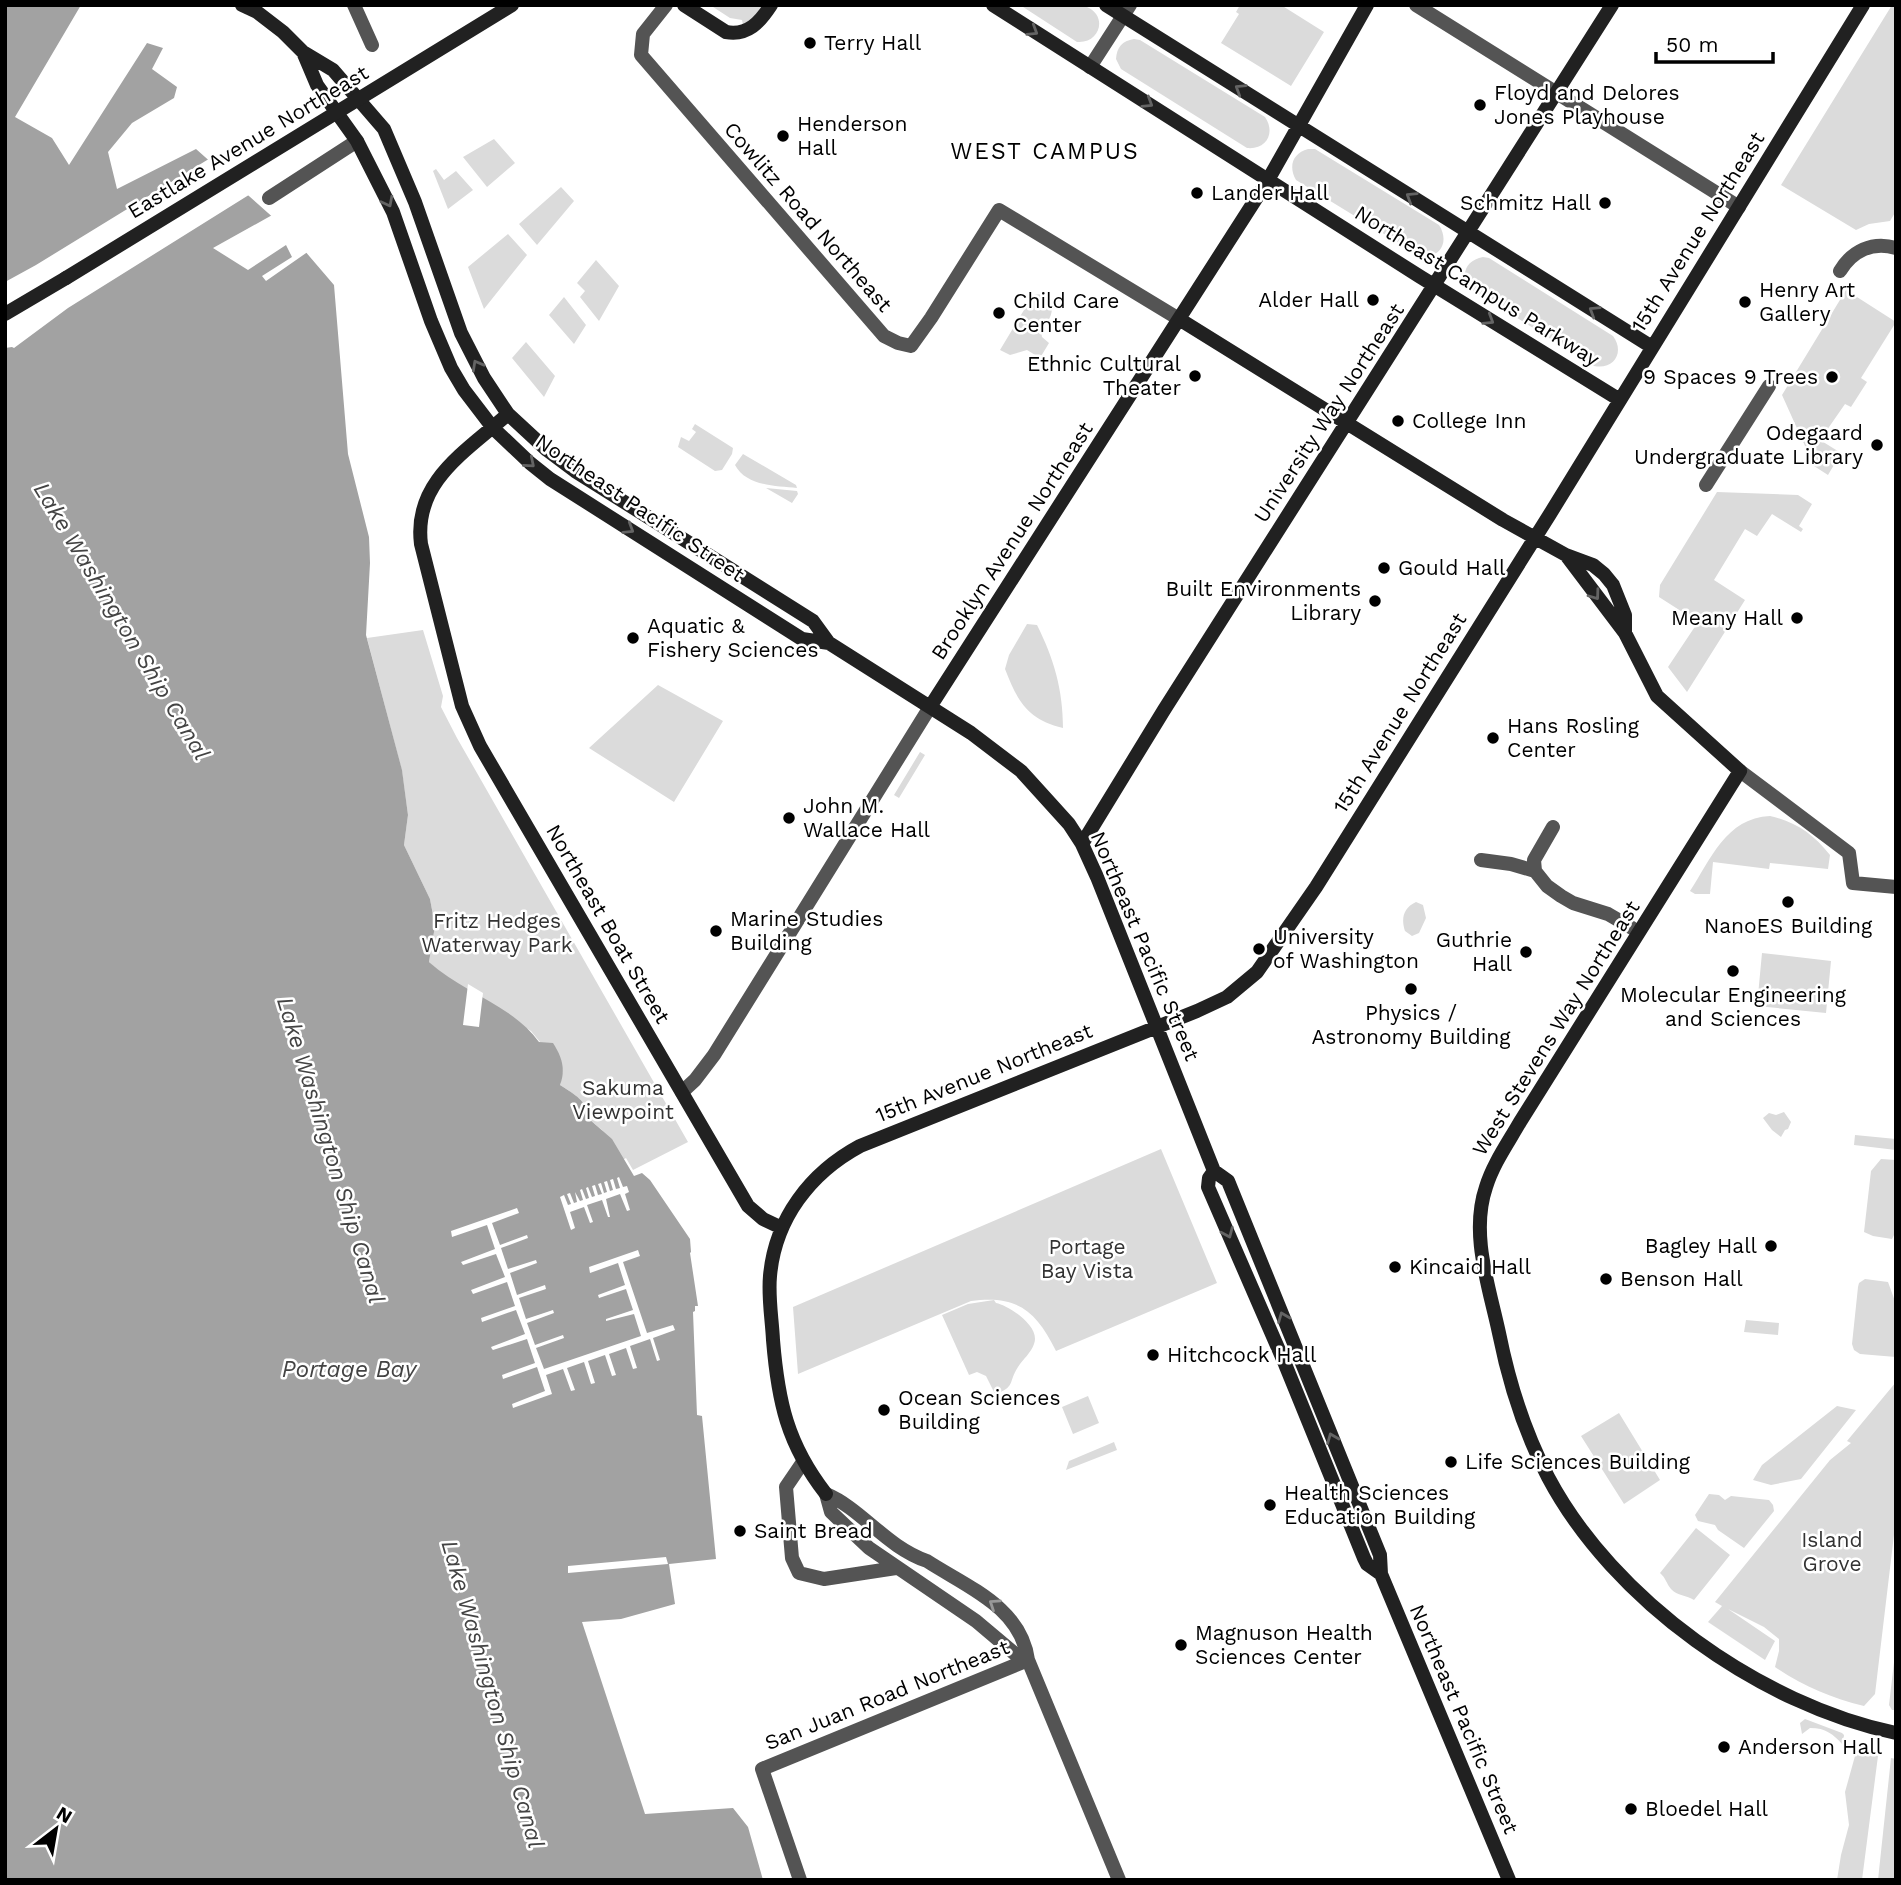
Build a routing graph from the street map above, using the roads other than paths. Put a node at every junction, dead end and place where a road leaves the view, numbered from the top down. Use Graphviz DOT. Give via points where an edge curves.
graph roads {
  1 [pos="242,5"];
  2 [pos="354,5"];
  3 [pos="512,5"];
  4 [pos="666,5"];
  5 [pos="684,5"];
  6 [pos="771,5"];
  7 [pos="993,5"];
  8 [pos="1106,5"];
  9 [pos="1367,5"];
  10 [pos="1416,5"];
  11 [pos="1612,5"];
  12 [pos="1863,5"];
  13 [pos="259,9"];
  14 [pos="1126,10"];
  15 [pos="372,45"];
  16 [pos="303,52"];
  17 [pos="1090,67"];
  18 [pos="1556,93"];
  19 [pos="1298,125"];
  20 [pos="357,141"];
  21 [pos="1268,180"];
  22 [pos="269,198"];
  23 [pos="1739,206"];
  24 [pos="1468,233"];
  25 [pos="1896,247"];
  26 [pos="1840,271"];
  27 [pos="1435,286"];
  28 [pos="5,314"];
  29 [pos="1179,319"];
  30 [pos="1652,347"];
  31 [pos="1769,387"];
  32 [pos="1619,400"];
  33 [pos="508,414"];
  34 [pos="1347,424"];
  35 [pos="493,428"];
  36 [pos="1706,485"];
  37 [pos="1535,537"];
  38 [pos="829,643"];
  39 [pos="930,707"];
  40 [pos="1740,771"];
  41 [pos="1553,827"];
  42 [pos="1082,844"];
  43 [pos="1481,860"];
  44 [pos="1535,871"];
  45 [pos="1896,887"];
  46 [pos="1632,928"];
  47 [pos="1158,1027"];
  48 [pos="682,1092"];
  49 [pos="1214,1171"];
  50 [pos="782,1228"];
  51 [pos="803,1462"];
  52 [pos="826,1493"];
  53 [pos="896,1568"];
  54 [pos="1381,1574"];
  55 [pos="1028,1660"];
  56 [pos="1896,1733"];
  57 [pos="800,1880"];
  58 [pos="1119,1880"];
  59 [pos="1508,1880"];
  1 -- 13 [label="street"];
  2 -- 15 [label="street"];
  3 -- 28 [label="street, Eastlake Avenue Northeast, bridge"];
  4 -- 29 [label="street, Cowlitz Road Northeast" via="643,34 641,55 884,336 911,346 999,210"];
  5 -- 6 [label="street" via="726,32 741,32 758,24"];
  7 -- 17 [label="street, Northeast Campus Parkway, one-way"];
  8 -- 14 [label="street, Northeast Campus Parkway"];
  9 -- 19 [label="street, Brooklyn Avenue Northeast"];
  10 -- 18 [label="street"];
  11 -- 18 [label="street, University Way Northeast"];
  12 -- 23 [label="street, 15th Avenue Northeast"];
  13 -- 16 [label="street"];
  14 -- 17 [label="street"];
  19 -- 14 [label="street, Northeast Campus Parkway, one-way"];
  16 -- 20 [label="street, Northeast Pacific Street" via="317,85"];
  33 -- 16 [label="street, Northeast Pacific Street, one-way" via="461,333 384,129 333,70"];
  17 -- 21 [label="street, Northeast Campus Parkway, one-way"];
  18 -- 23 [label="street"];
  18 -- 24 [label="street, University Way Northeast"];
  19 -- 21 [label="street, Brooklyn Avenue Northeast"];
  24 -- 19 [label="street, Northeast Campus Parkway, one-way"];
  20 -- 22 [label="street"];
  20 -- 35 [label="street, Northeast Pacific Street, one-way" via="393,212 440,345 464,390"];
  21 -- 27 [label="street, Northeast Campus Parkway"];
  21 -- 29 [label="street, Brooklyn Avenue Northeast"];
  23 -- 30 [label="street, 15th Avenue Northeast"];
  24 -- 27 [label="street, University Way Northeast"];
  30 -- 24 [label="street, Northeast Campus Parkway, one-way"];
  25 -- 26 [label="street" via="1861,250"];
  27 -- 32 [label="street, Northeast Campus Parkway, one-way"];
  27 -- 34 [label="street, University Way Northeast"];
  29 -- 34 [label="street"];
  29 -- 39 [label="street, Brooklyn Avenue Northeast"];
  30 -- 32 [label="street, 15th Avenue Northeast"];
  31 -- 36 [label="street"];
  32 -- 37 [label="street, 15th Avenue Northeast"];
  33 -- 35 [label="street, Northeast Boat Street"];
  33 -- 38 [label="street, Northeast Pacific Street" via="575,471 813,621"];
  34 -- 37 [label="street"];
  34 -- 42 [label="street, University Way Northeast"];
  35 -- 38 [label="street, Northeast Pacific Street, one-way" via="530,463 594,507 802,639"];
  35 -- 48 [label="street, Northeast Boat Street" via="436,480 419,521 462,706 480,747"];
  37 -- 40 [label="street" via="1566,555 1625,633 1657,696"];
  37 -- 47 [label="street, 15th Avenue Northeast" via="1265,962 1227,997"];
  38 -- 39 [label="street, Northeast Pacific Street"];
  39 -- 42 [label="street, Northeast Pacific Street" via="1028,777"];
  39 -- 48 [label="street, Brooklyn Avenue Northeast" via="714,1055"];
  40 -- 45 [label="street" via="1849,853 1853,883"];
  40 -- 56 [label="street, West Stevens Way Northeast" via="1491,1173 1479,1220 1483,1261 1510,1383 1528,1434 1562,1500 1616,1570 1693,1637 1768,1686 1824,1712"];
  41 -- 44 [label="street" via="1534,860"];
  42 -- 47 [label="street, Northeast Pacific Street"];
  43 -- 44 [label="street"];
  44 -- 46 [label="street" via="1560,896"];
  47 -- 49 [label="street, Northeast Pacific Street"];
  47 -- 50 [label="street, 15th Avenue Northeast" via="860,1146 813,1180"];
  48 -- 50 [label="street, Northeast Boat Street" via="748,1206"];
  54 -- 49 [label="street, Northeast Pacific Street, one-way" via="1380,1555 1228,1181"];
  49 -- 54 [label="street, Northeast Pacific Street, one-way" via="1208,1187 1364,1558"];
  50 -- 51 [label="street" via="770,1278 776,1377 787,1428"];
  51 -- 52 [label="street"];
  51 -- 53 [label="street" via="786,1486 792,1558 799,1573 824,1579"];
  52 -- 53 [label="street" via="831,1512"];
  55 -- 52 [label="street, one-way" via="1022,1634 1002,1609 914,1556"];
  53 -- 55 [label="street"];
  54 -- 59 [label="street, Northeast Pacific Street"];
  55 -- 57 [label="street, San Juan Road Northeast" via="762,1769"];
  55 -- 58 [label="street"];
}
